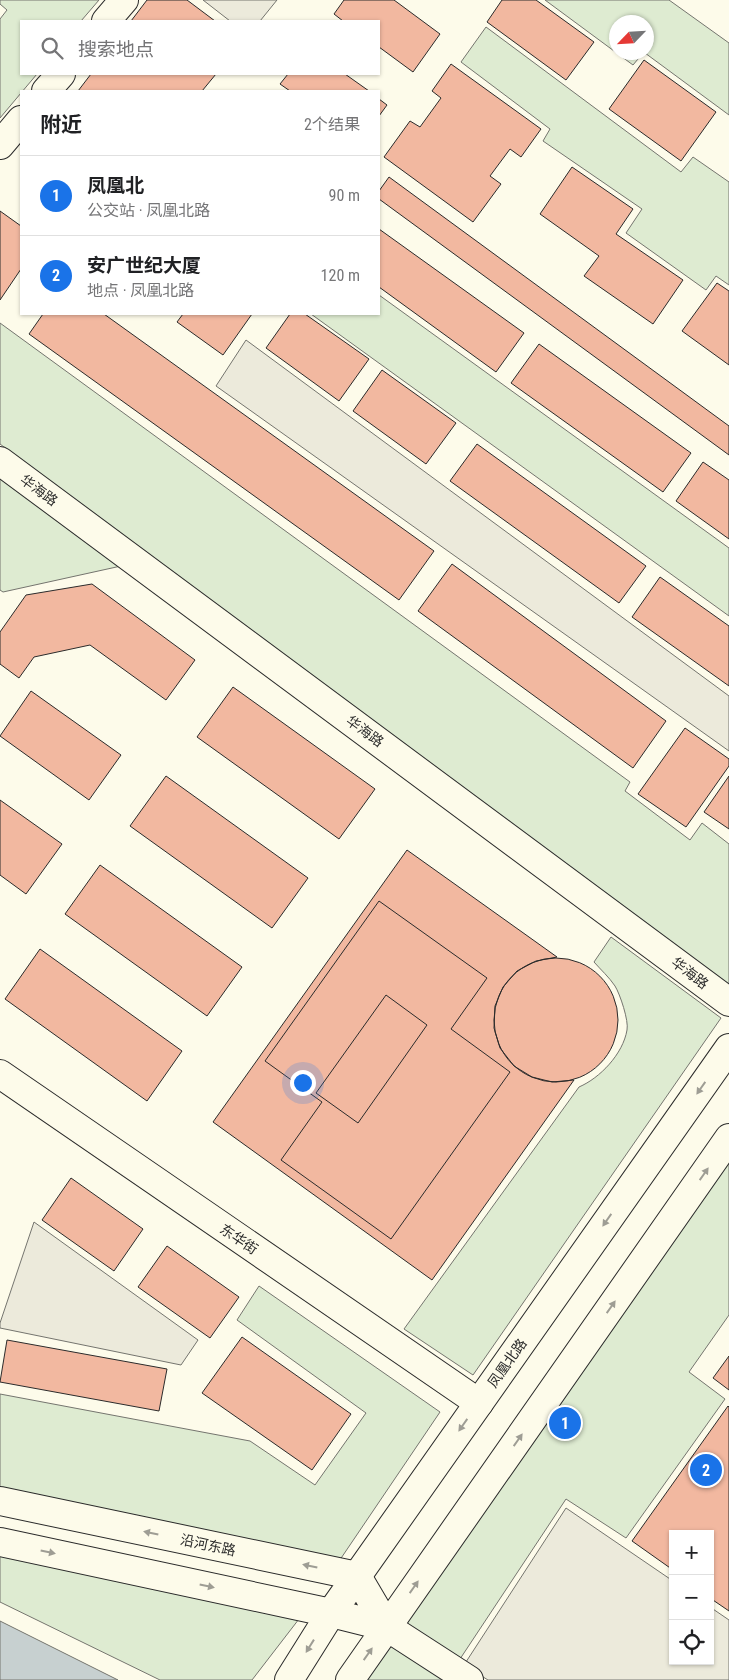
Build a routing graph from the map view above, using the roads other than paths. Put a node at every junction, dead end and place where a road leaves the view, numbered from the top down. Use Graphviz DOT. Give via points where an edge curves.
graph roads {
  1 [pos="124,0"];
  2 [pos="107,20"];
  3 [pos="60,75"];
  4 [pos="47,90"];
  5 [pos="20,121"];
  6 [pos="0,145"];
  7 [pos="0,461"];
  8 [pos="729,1002"];
  9 [pos="729,1048"];
  10 [pos="0,1074"];
  11 [pos="729,1138"];
  12 [pos="479,1403"];
  13 [pos="0,1502"];
  14 [pos="0,1542"];
  15 [pos="357,1576"];
  16 [pos="331,1613"];
  17 [pos="386,1627"];
  18 [pos="289,1680"];
  19 [pos="350,1680"];
  20 [pos="469,1680"];
  1 -- 2 [label="street"];
  3 -- 4 [label="street"];
  5 -- 6 [label="street"];
  7 -- 8 [label="street, 华海路"];
  9 -- 12 [label="street, 凤凰北路, one-way"];
  10 -- 12 [label="street, 东华街"];
  17 -- 11 [label="street, one-way"];
  12 -- 15 [label="street, 凤凰北路, one-way"];
  15 -- 13 [label="street, 沿河东路, one-way"];
  14 -- 16 [label="street, one-way"];
  15 -- 16 [label="street, 凤凰北路"];
  15 -- 17 [label="street"];
  16 -- 17 [label="street"];
  16 -- 18 [label="street, 凤凰北路, one-way"];
  19 -- 17 [label="street, one-way"];
  17 -- 20 [label="street"];
}
